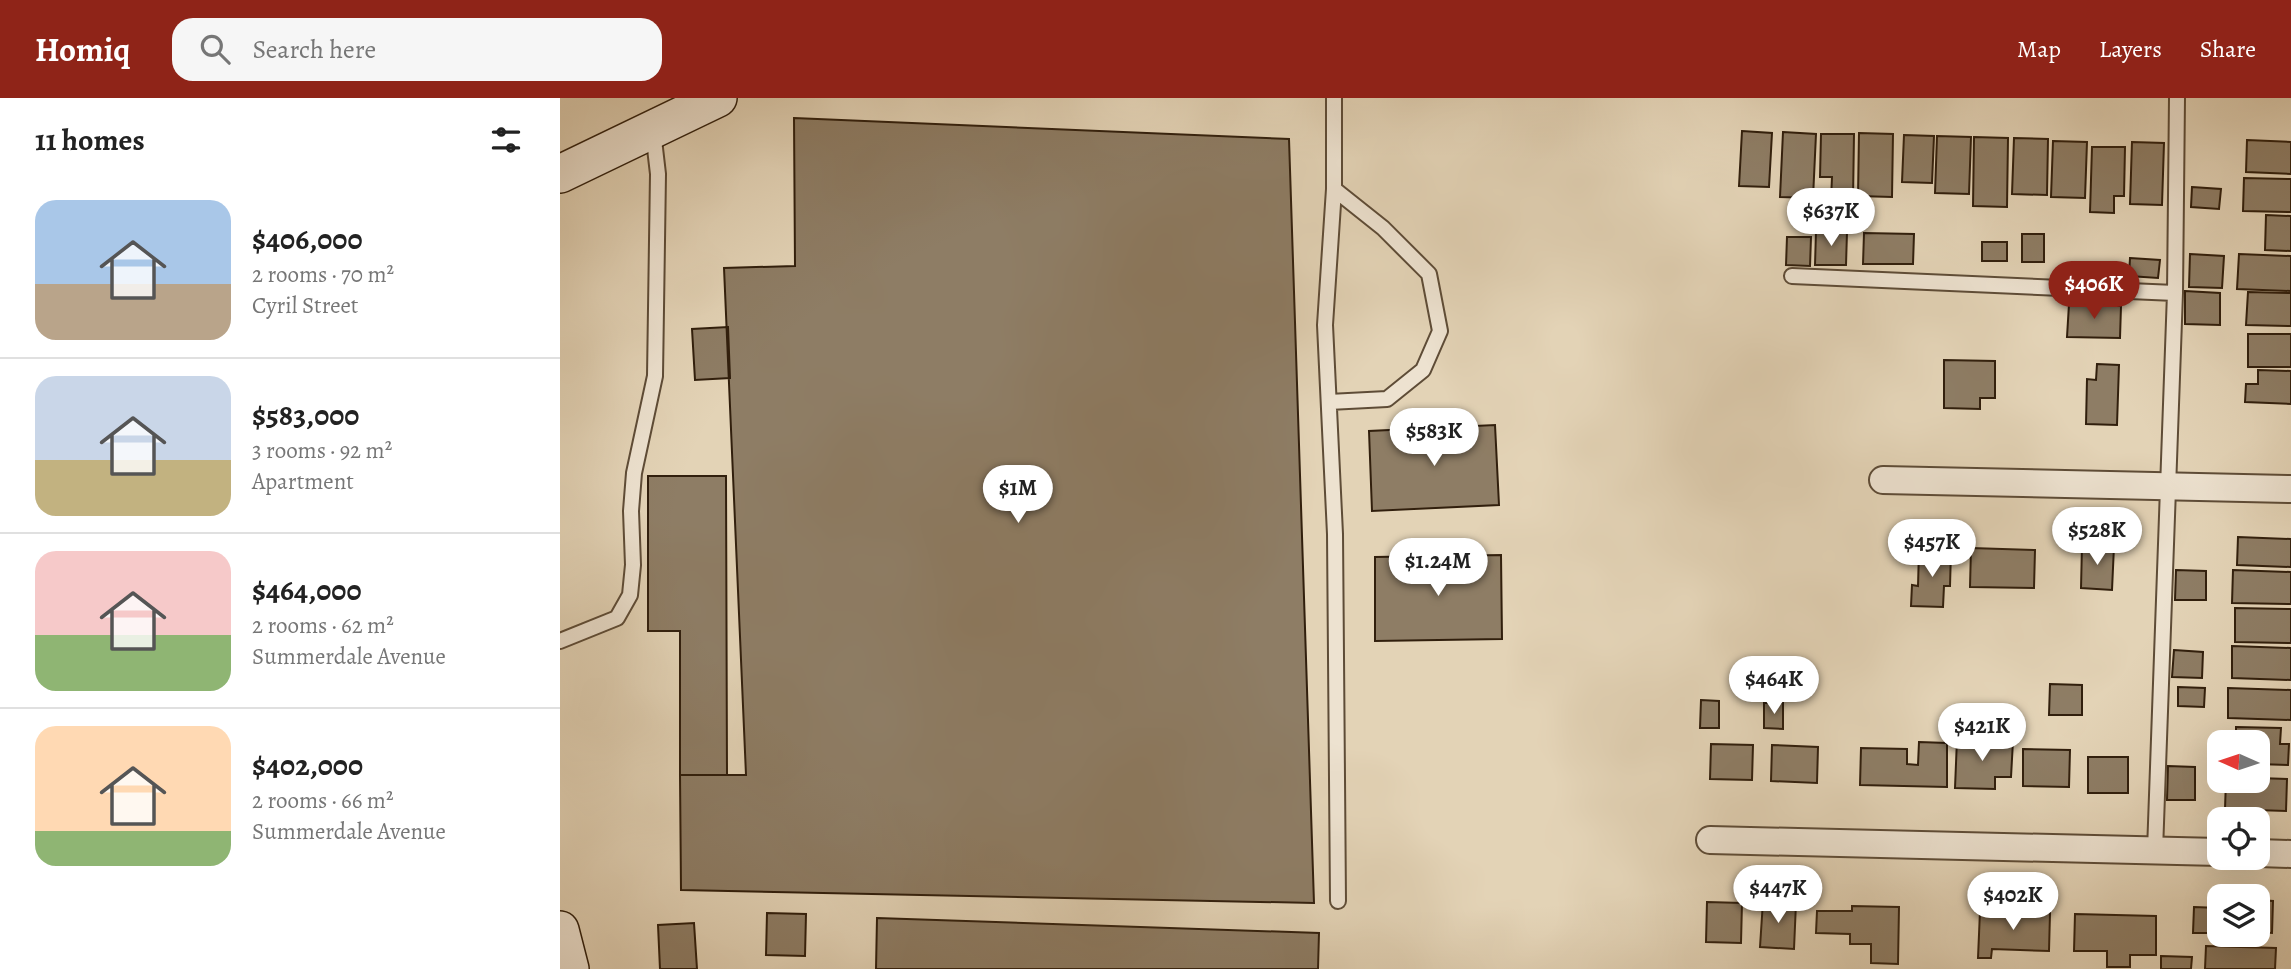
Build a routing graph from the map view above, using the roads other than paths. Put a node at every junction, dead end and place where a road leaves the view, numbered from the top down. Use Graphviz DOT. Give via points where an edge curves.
graph roads {
  1 [pos="718,98"];
  2 [pos="1334,98"];
  3 [pos="2177,98"];
  4 [pos="652,130"];
  5 [pos="560,174"];
  6 [pos="1334,189"];
  7 [pos="1791,276"];
  8 [pos="2175,293"];
  9 [pos="1329,402"];
  10 [pos="1883,480"];
  11 [pos="2167,486"];
  12 [pos="2291,489"];
  13 [pos="560,641"];
  14 [pos="1710,840"];
  15 [pos="2155,851"];
  16 [pos="2207,852"];
  17 [pos="2270,853"];
  18 [pos="2291,854"];
  19 [pos="1338,901"];
  20 [pos="560,930"];
  21 [pos="570,969"];
  1 -- 4 [label="street"];
  2 -- 6 [label="lane"];
  3 -- 8 [label="lane"];
  4 -- 5 [label="street"];
  4 -- 13 [label="lane" via="658,174 655,376 634,473 630,595 617,618"];
  6 -- 9 [label="lane" via="1325,325"];
  6 -- 9 [label="lane" via="1383,228 1429,274 1440,331 1423,370 1387,399"];
  7 -- 8 [label="lane"];
  8 -- 11 [label="lane"];
  9 -- 19 [label="lane" via="1335,534"];
  10 -- 11 [label="street"];
  11 -- 12 [label="street"];
  11 -- 15 [label="lane"];
  14 -- 15 [label="street"];
  15 -- 16 [label="street"];
  17 -- 18 [label="street"];
  20 -- 21 [label="street"];
}
